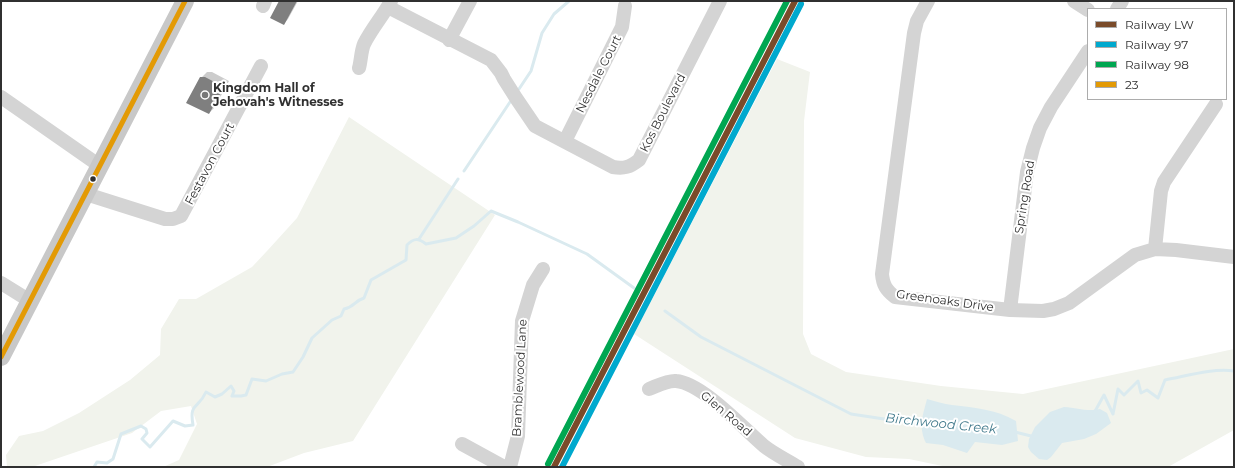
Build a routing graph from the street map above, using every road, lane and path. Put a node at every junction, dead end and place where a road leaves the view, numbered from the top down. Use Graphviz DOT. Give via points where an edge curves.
graph roads {
  1 [pos="185,1"];
  2 [pos="470,1"];
  3 [pos="720,1"];
  4 [pos="928,1"];
  5 [pos="1074,1"];
  6 [pos="389,4"];
  7 [pos="625,6"];
  8 [pos="1087,9"];
  9 [pos="449,40"];
  10 [pos="1087,52"];
  11 [pos="261,66"];
  12 [pos="359,68"];
  13 [pos="1,97"];
  14 [pos="1216,104"];
  15 [pos="565,141"];
  16 [pos="100,166"];
  17 [pos="86,194"];
  18 [pos="1155,249"];
  19 [pos="1234,257"];
  20 [pos="543,269"];
  21 [pos="1,283"];
  22 [pos="30,301"];
  23 [pos="1010,310"];
  24 [pos="1,357"];
  25 [pos="649,389"];
  26 [pos="462,444"];
  27 [pos="504,467"];
  28 [pos="510,467"];
  29 [pos="798,467"];
  1 -- 16 [label="main road"];
  2 -- 9 [label="street"];
  3 -- 15 [label="street, Kos Boulevard" via="638,160 627,168 613,167"];
  4 -- 23 [label="street, Greenoaks Drive" via="917,21 914,33 882,282 887,291 895,296"];
  5 -- 8 [label="street"];
  6 -- 9 [label="street, Kos Boulevard"];
  6 -- 12 [label="street" via="364,45"];
  7 -- 15 [label="street, Nesdale Court" via="622,28"];
  9 -- 15 [label="street, Kos Boulevard" via="491,60 534,126"];
  10 -- 23 [label="street, Spring Road" via="1051,107 1040,128 1034,148 1027,172"];
  11 -- 17 [label="street, Festavon Court" via="181,216 165,219"];
  13 -- 16 [label="street"];
  14 -- 18 [label="street" via="1164,182"];
  16 -- 17 [label="main road"];
  17 -- 22 [label="main road"];
  18 -- 19 [label="street, Greenoaks Drive"];
  18 -- 23 [label="street, Greenoaks Drive" via="1135,255 1069,303 1043,311"];
  20 -- 28 [label="street, Bramblewood Lane" via="534,285 522,321 519,430"];
  21 -- 22 [label="street"];
  22 -- 24 [label="main road"];
  25 -- 29 [label="street, Glen Road" via="674,381 688,384 723,409 765,447"];
  26 -- 27 [label="street"];
}
